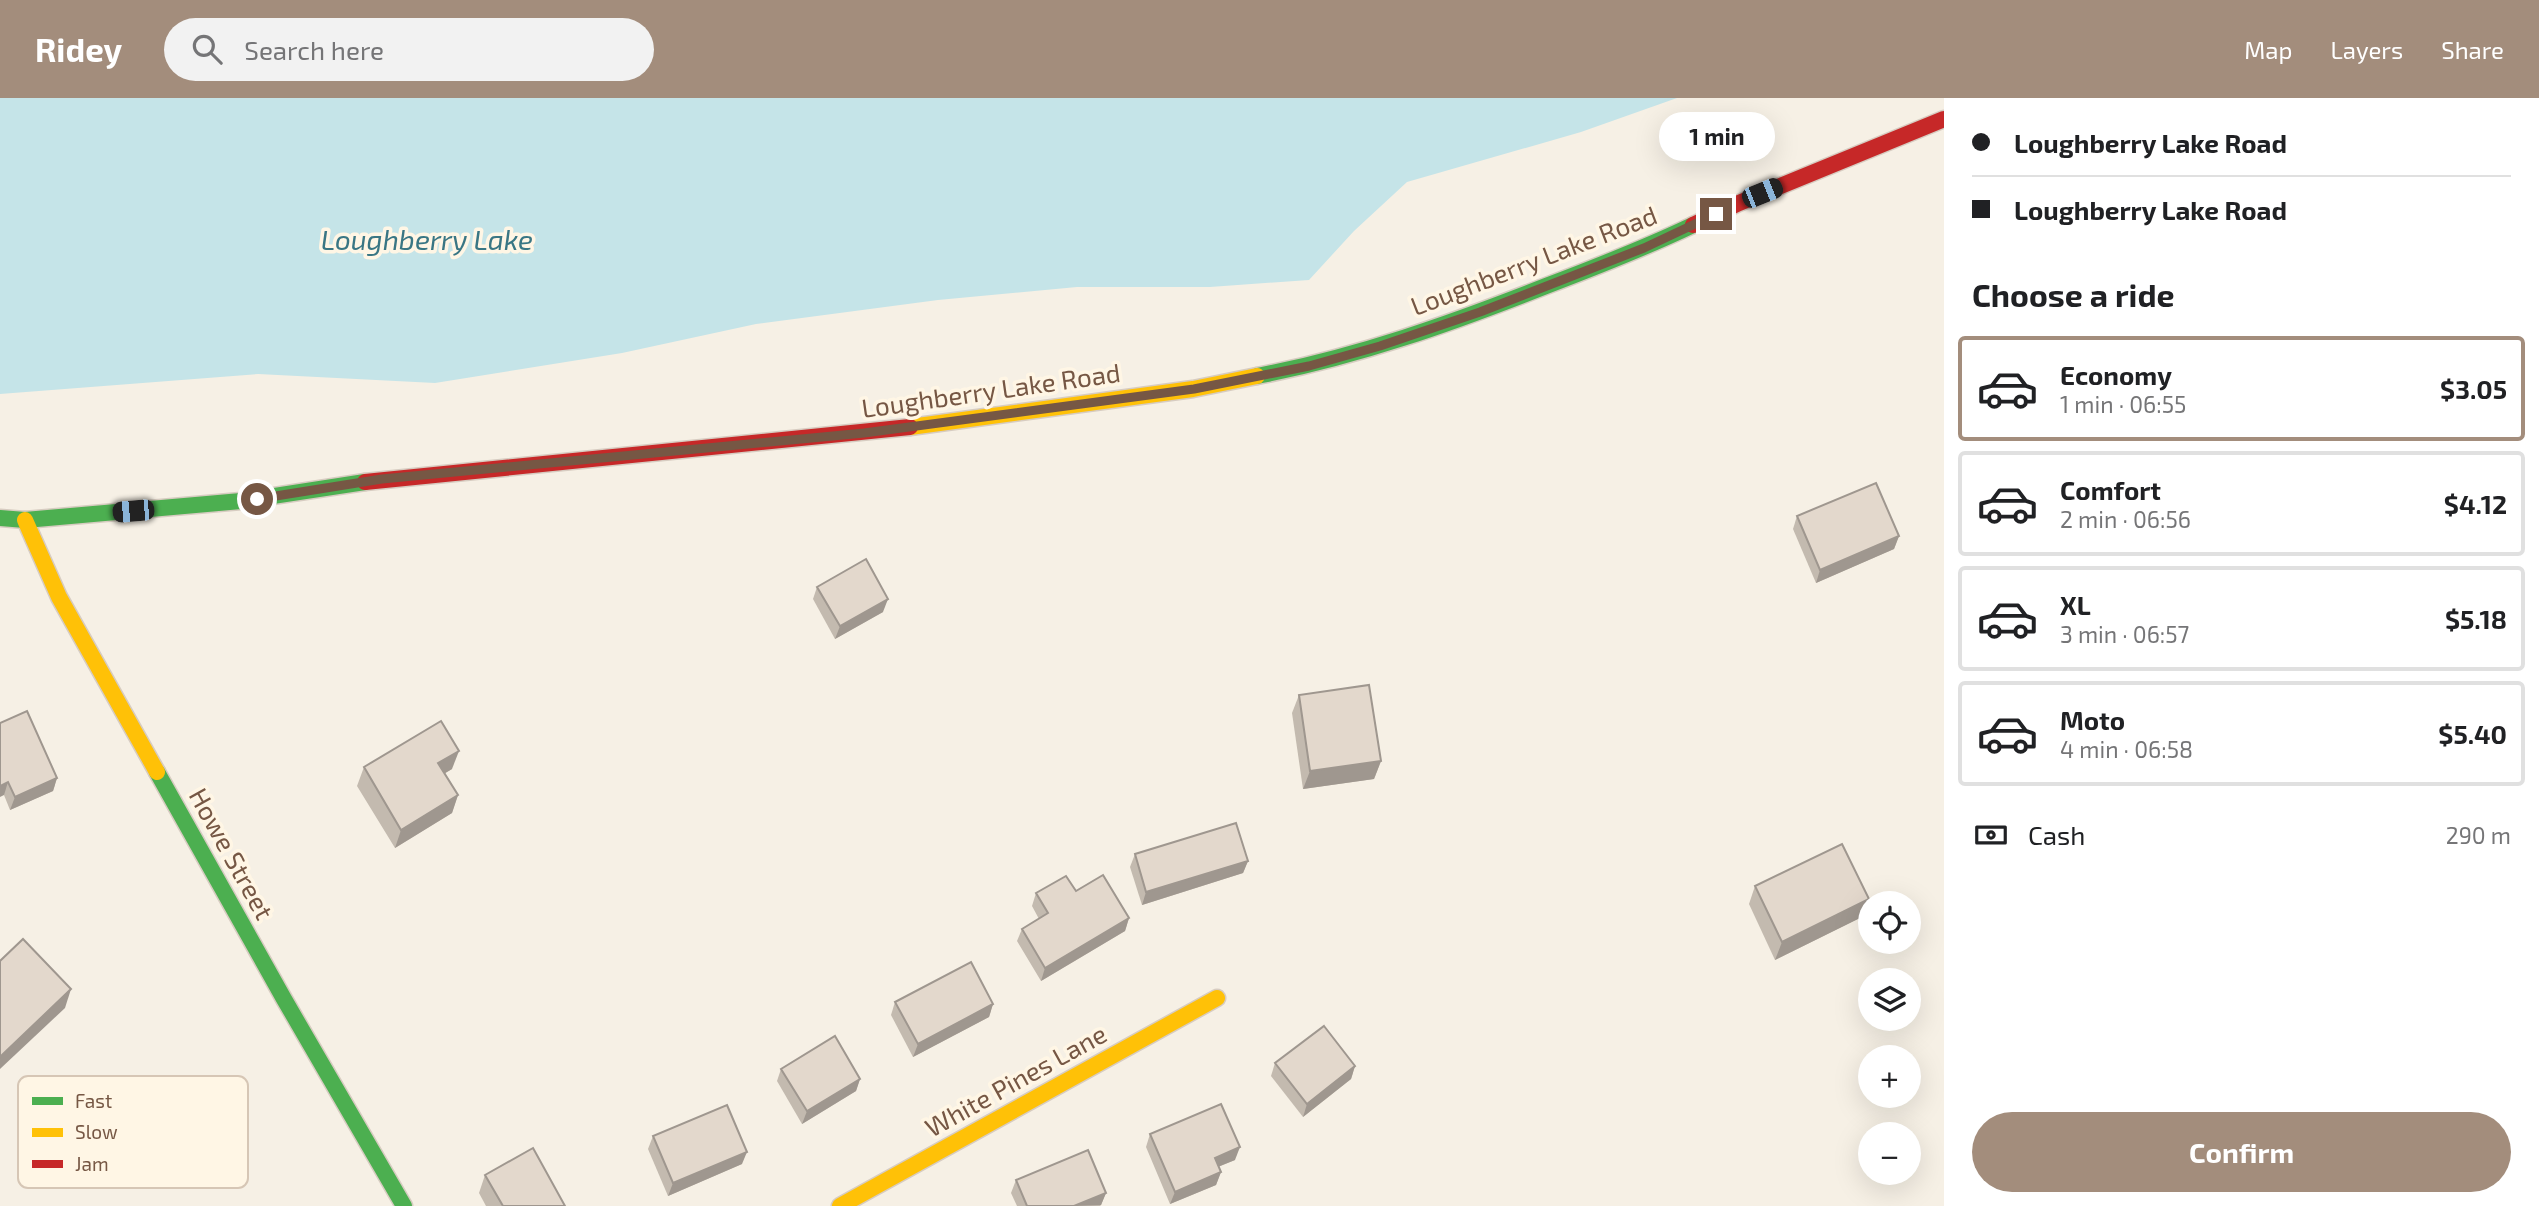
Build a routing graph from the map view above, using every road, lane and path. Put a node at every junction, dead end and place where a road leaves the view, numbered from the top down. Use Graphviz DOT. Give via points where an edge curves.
graph roads {
  1 [pos="1944,120"];
  2 [pos="0,518"];
  3 [pos="26,520"];
  4 [pos="1217,998"];
  5 [pos="404,1206"];
  6 [pos="839,1206"];
  1 -- 3 [label="street, Loughberry Lake Road" via="1544,287 1380,346 1309,366 1194,389 864,433 382,479 241,502"];
  2 -- 3 [label="street, Loughberry Lake Road"];
  3 -- 5 [label="street, Howe Street" via="59,597"];
  4 -- 6 [label="street, White Pines Lane"];
}
